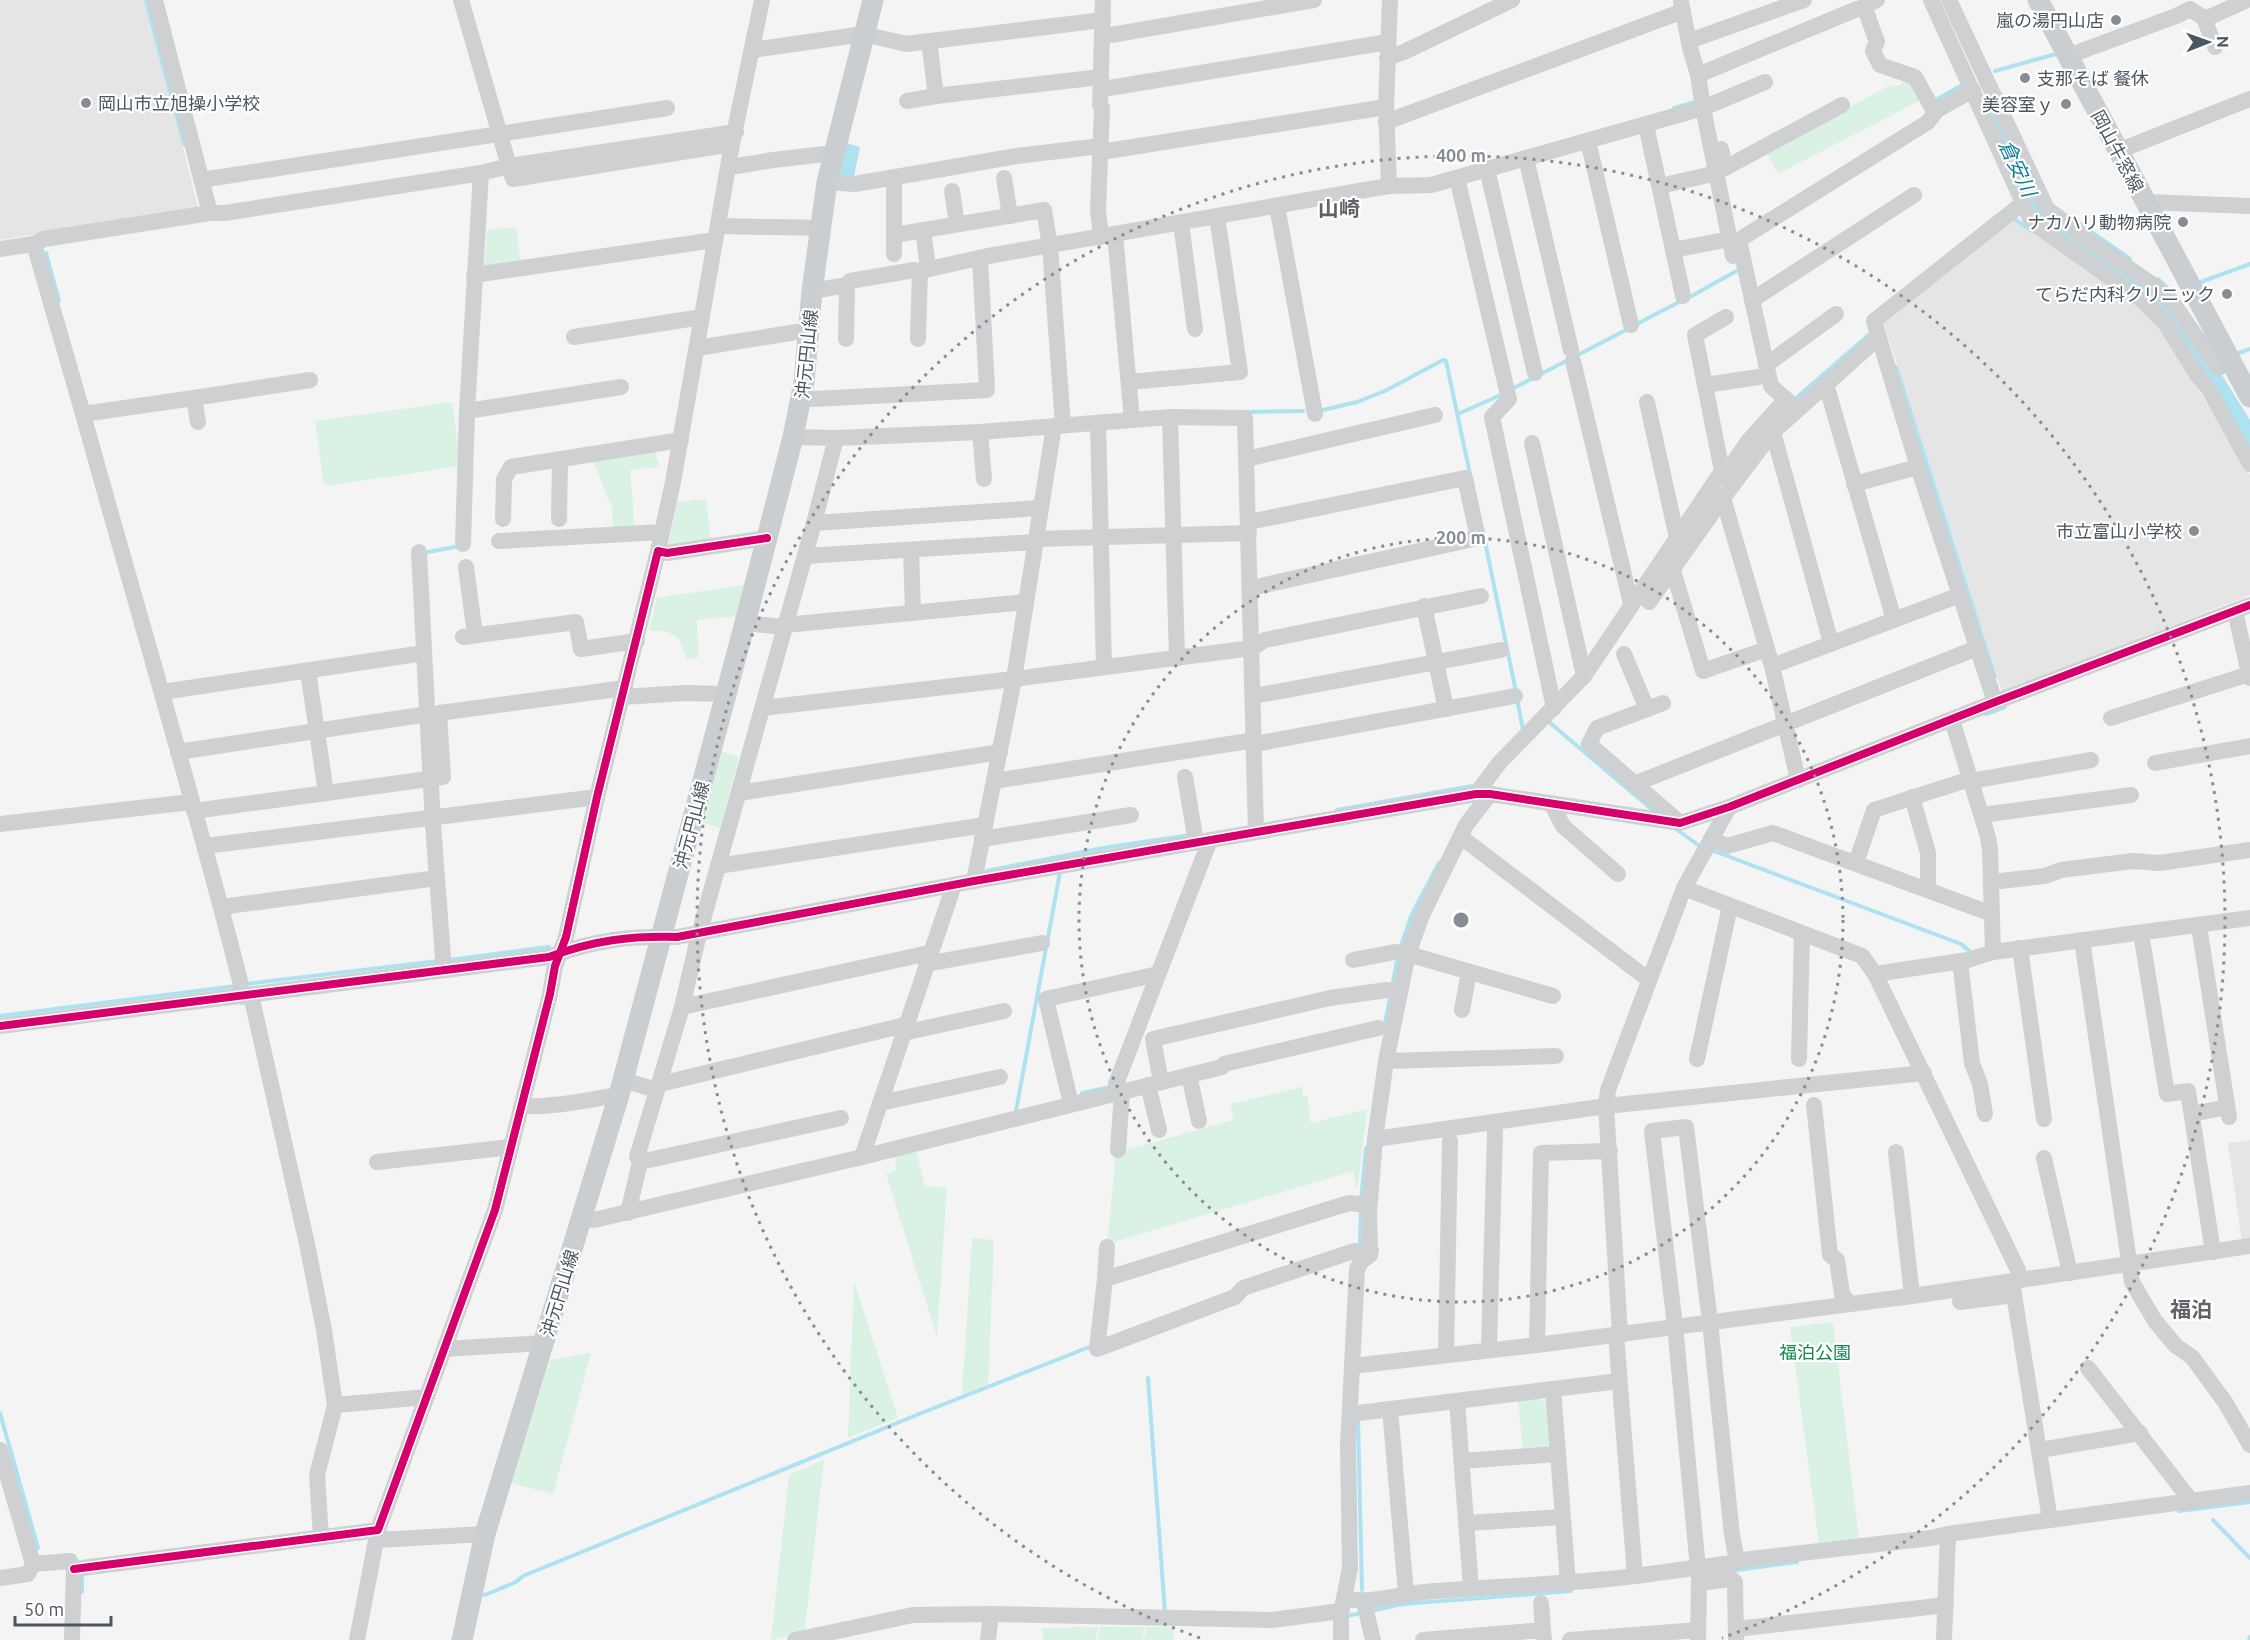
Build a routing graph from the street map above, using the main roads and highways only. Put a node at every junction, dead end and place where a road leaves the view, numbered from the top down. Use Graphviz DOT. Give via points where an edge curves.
graph roads {
  1 [pos="873,0"];
  2 [pos="2038,0"];
  3 [pos="2250,397"];
  4 [pos="462,1640"];
  1 -- 4 [label="main road, 沖元円山線" via="869,35 833,153 832,183 821,228 819,290 809,330 808,399 766,538 750,624 726,694 662,936 640,1086 544,1343 485,1534"];
  2 -- 3 [label="main road, 岡山牛窓線"];
}
